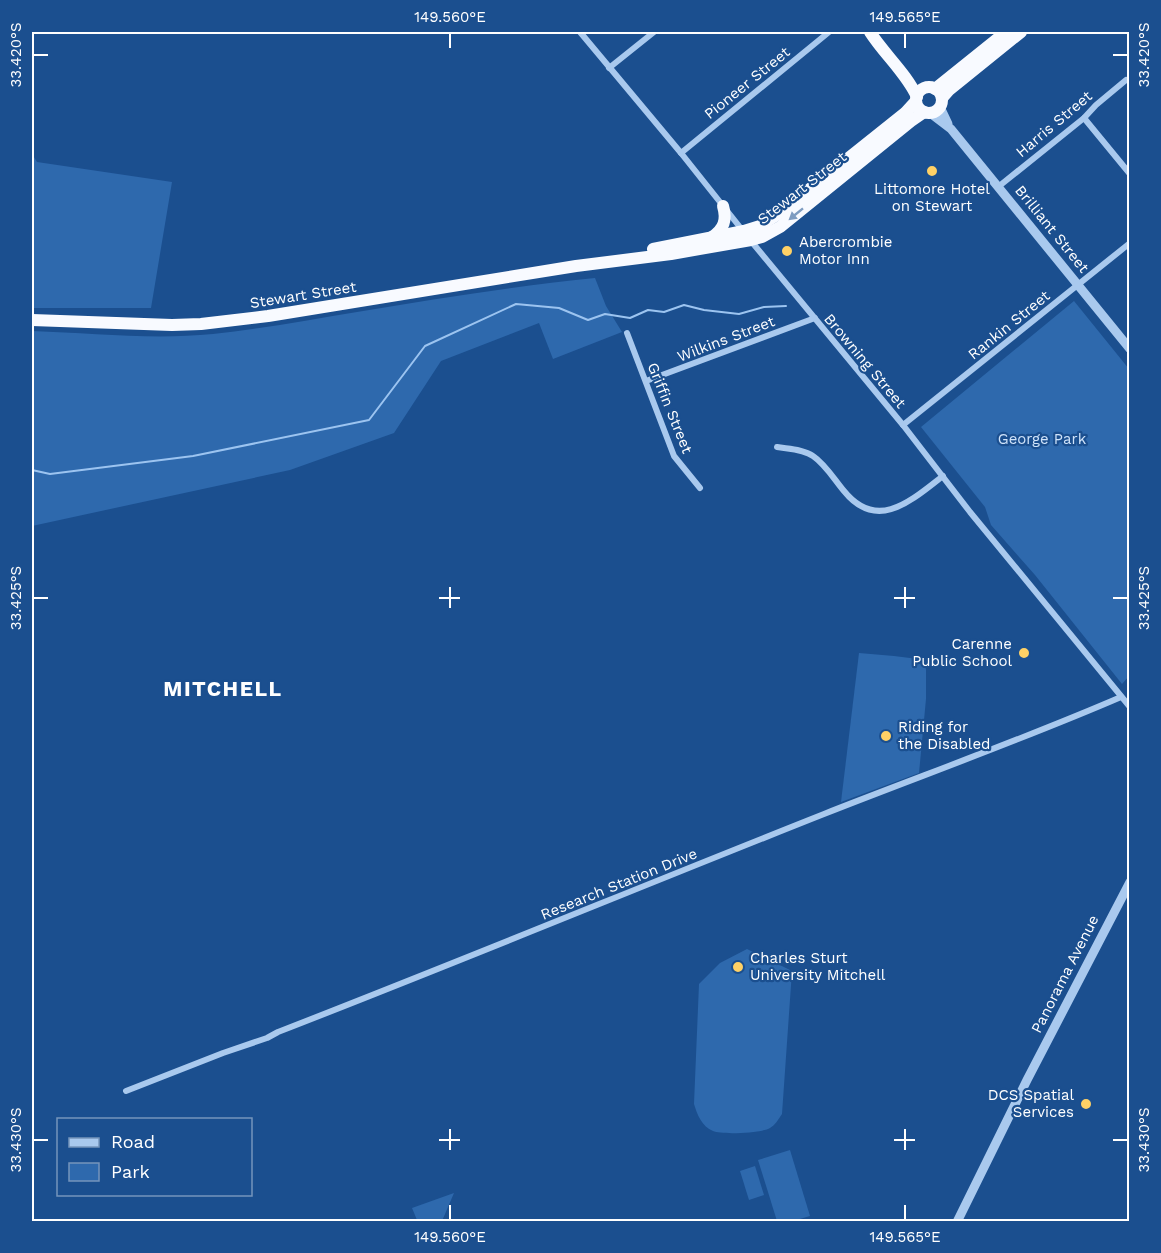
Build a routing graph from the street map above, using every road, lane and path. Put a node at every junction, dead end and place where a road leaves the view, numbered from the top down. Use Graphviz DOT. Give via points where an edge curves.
graph roads {
  1 [pos="580,32"];
  2 [pos="654,32"];
  3 [pos="829,32"];
  4 [pos="872,32"];
  5 [pos="1006,32"];
  6 [pos="1021,32"];
  7 [pos="609,68"];
  8 [pos="1126,80"];
  9 [pos="917,99"];
  10 [pos="933,101"];
  11 [pos="1084,118"];
  12 [pos="681,153"];
  13 [pos="1130,174"];
  14 [pos="998,187"];
  15 [pos="723,206"];
  16 [pos="747,236"];
  17 [pos="702,240"];
  18 [pos="1130,243"];
  19 [pos="576,266"];
  20 [pos="1077,285"];
  21 [pos="815,318"];
  22 [pos="32,320"];
  23 [pos="627,333"];
  24 [pos="1130,349"];
  25 [pos="646,381"];
  26 [pos="903,425"];
  27 [pos="777,447"];
  28 [pos="943,476"];
  29 [pos="700,488"];
  30 [pos="1121,697"];
  31 [pos="1130,707"];
  32 [pos="1130,882"];
  33 [pos="126,1092"];
  34 [pos="957,1221"];
  1 -- 7 [label="street, Browning Street"];
  2 -- 7 [label="street"];
  3 -- 12 [label="street, Pioneer Street"];
  4 -- 9 [label="highway, Brilliant Street"];
  4 -- 10 [label="highway, Brilliant Street" via="885,41"];
  5 -- 10 [label="highway, Stewart Street"];
  6 -- 10 [label="highway, Stewart Street"];
  7 -- 12 [label="street, Browning Street"];
  8 -- 11 [label="street, Harris Street"];
  9 -- 10 [label="highway, Stewart Street" via="921,91"];
  9 -- 10 [label="highway, Brilliant Street" via="919,108"];
  9 -- 16 [label="highway, Stewart Street" via="905,113"];
  10 -- 14 [label="street, Brilliant Street"];
  10 -- 16 [label="highway, Stewart Street, one-way" via="780,227 762,237"];
  11 -- 13 [label="street"];
  11 -- 14 [label="street, Harris Street"];
  12 -- 15 [label="street, Browning Street"];
  14 -- 20 [label="street, Brilliant Street"];
  15 -- 16 [label="street, Browning Street"];
  15 -- 17 [label="highway" via="726,217 722,228"];
  16 -- 17 [label="highway, Stewart Street"];
  16 -- 19 [label="highway, Stewart Street" via="671,254"];
  16 -- 21 [label="street, Browning Street"];
  17 -- 19 [label="highway, Stewart Street"];
  18 -- 20 [label="street, Rankin Street"];
  19 -- 22 [label="highway, Stewart Street" via="201,324"];
  20 -- 24 [label="street, Brilliant Street"];
  20 -- 26 [label="street, Rankin Street"];
  21 -- 25 [label="street, Wilkins Street"];
  21 -- 26 [label="street, Browning Street"];
  23 -- 25 [label="street, Griffin Street"];
  25 -- 29 [label="street, Griffin Street" via="674,456"];
  26 -- 28 [label="street, Browning Street"];
  27 -- 28 [label="street" via="813,456 854,502 869,510 899,508"];
  28 -- 30 [label="street, Browning Street"];
  30 -- 31 [label="street, Browning Street"];
  30 -- 33 [label="street, Research Station Drive"];
  32 -- 34 [label="street, Panorama Avenue"];
}
